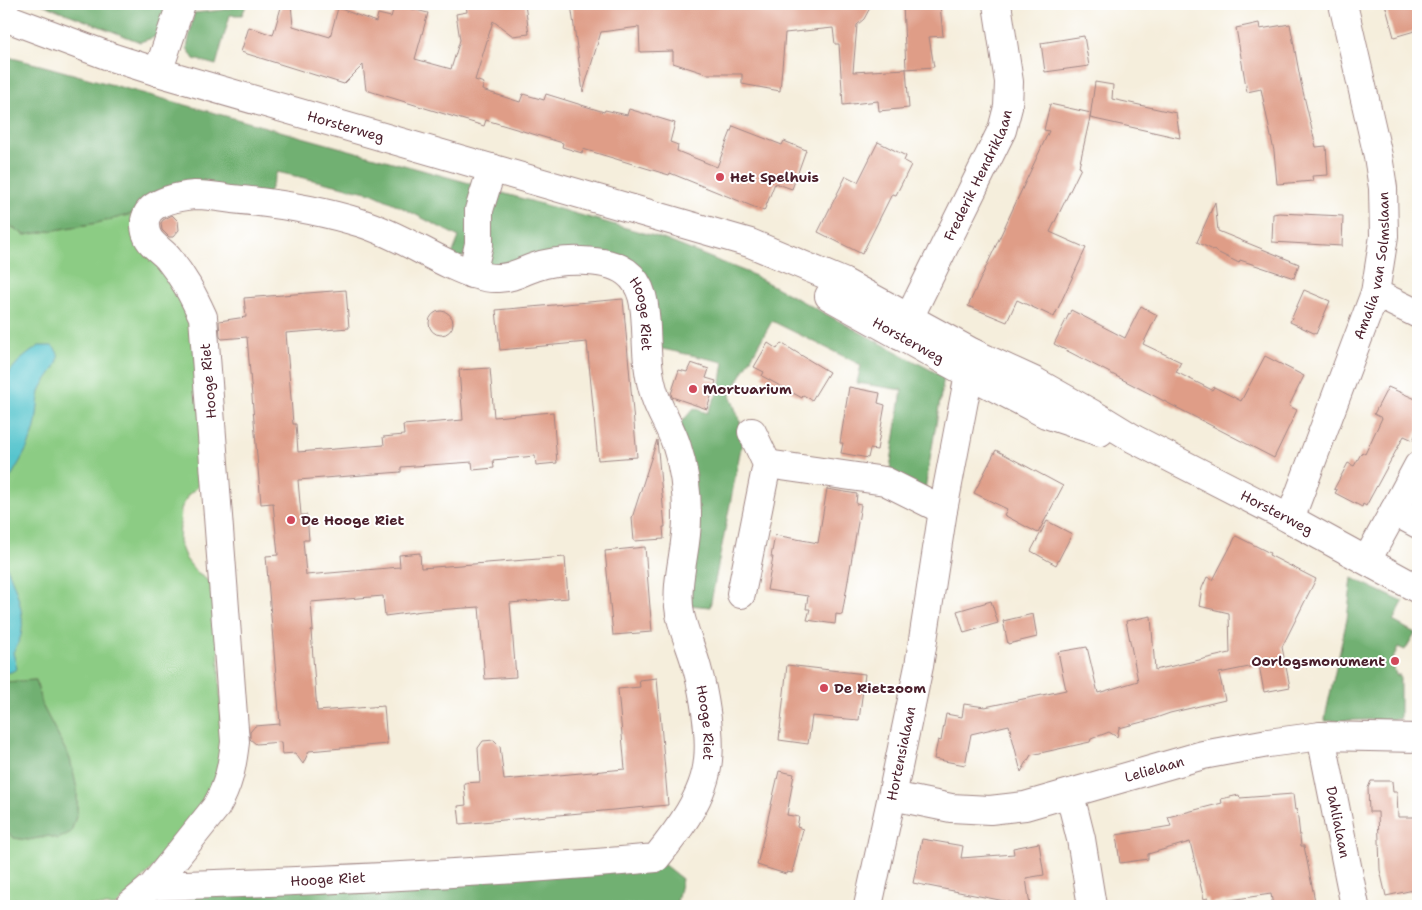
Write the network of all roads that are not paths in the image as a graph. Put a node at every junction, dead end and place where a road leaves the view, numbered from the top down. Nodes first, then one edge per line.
1 (181, 4) edge
2 (997, 4) edge
3 (1343, 4) edge
4 (4, 17) edge
5 (158, 72) junction
6 (492, 168) junction
7 (472, 274) junction
8 (1375, 293) junction
9 (1418, 314) edge
10 (905, 326) junction
11 (971, 363) junction
12 (752, 432) dead end
13 (768, 464) junction
14 (1418, 466) edge
15 (943, 510) junction
16 (1394, 511) junction
17 (1290, 519) junction
18 (1418, 524) edge
19 (1367, 560) junction
20 (1418, 589) edge
21 (741, 594) dead end
22 (1322, 736) junction
23 (1418, 738) edge
24 (1070, 795) junction
25 (892, 796) junction
26 (153, 886) junction
27 (129, 906) edge
28 (868, 906) edge
29 (1092, 906) edge
30 (1355, 906) edge

1 - 5 street
2 - 10 street, Frederik Hendriklaan
3 - 8 street, Amalia van Solmslaan
4 - 5 street, Horsterweg
5 - 6 street, Horsterweg
6 - 7 street
6 - 10 street, Horsterweg
7 - 26 street, Hooge Riet
7 - 26 street, Hooge Riet
8 - 9 street
8 - 17 street, Amalia van Solmslaan
10 - 11 street, Horsterweg
11 - 15 street, Hortensialaan
11 - 17 street, Horsterweg
12 - 13 street
13 - 15 street
13 - 21 street
14 - 16 street
15 - 25 street, Hortensialaan
16 - 18 street
16 - 19 street
17 - 19 street, Horsterweg
19 - 20 street, Horsterweg
22 - 23 street, Lelielaan
22 - 24 street, Lelielaan
22 - 30 street, Dahlialaan
24 - 25 street, Lelielaan
24 - 29 street
25 - 28 street, Hortensialaan
26 - 27 street, Hooge Riet

